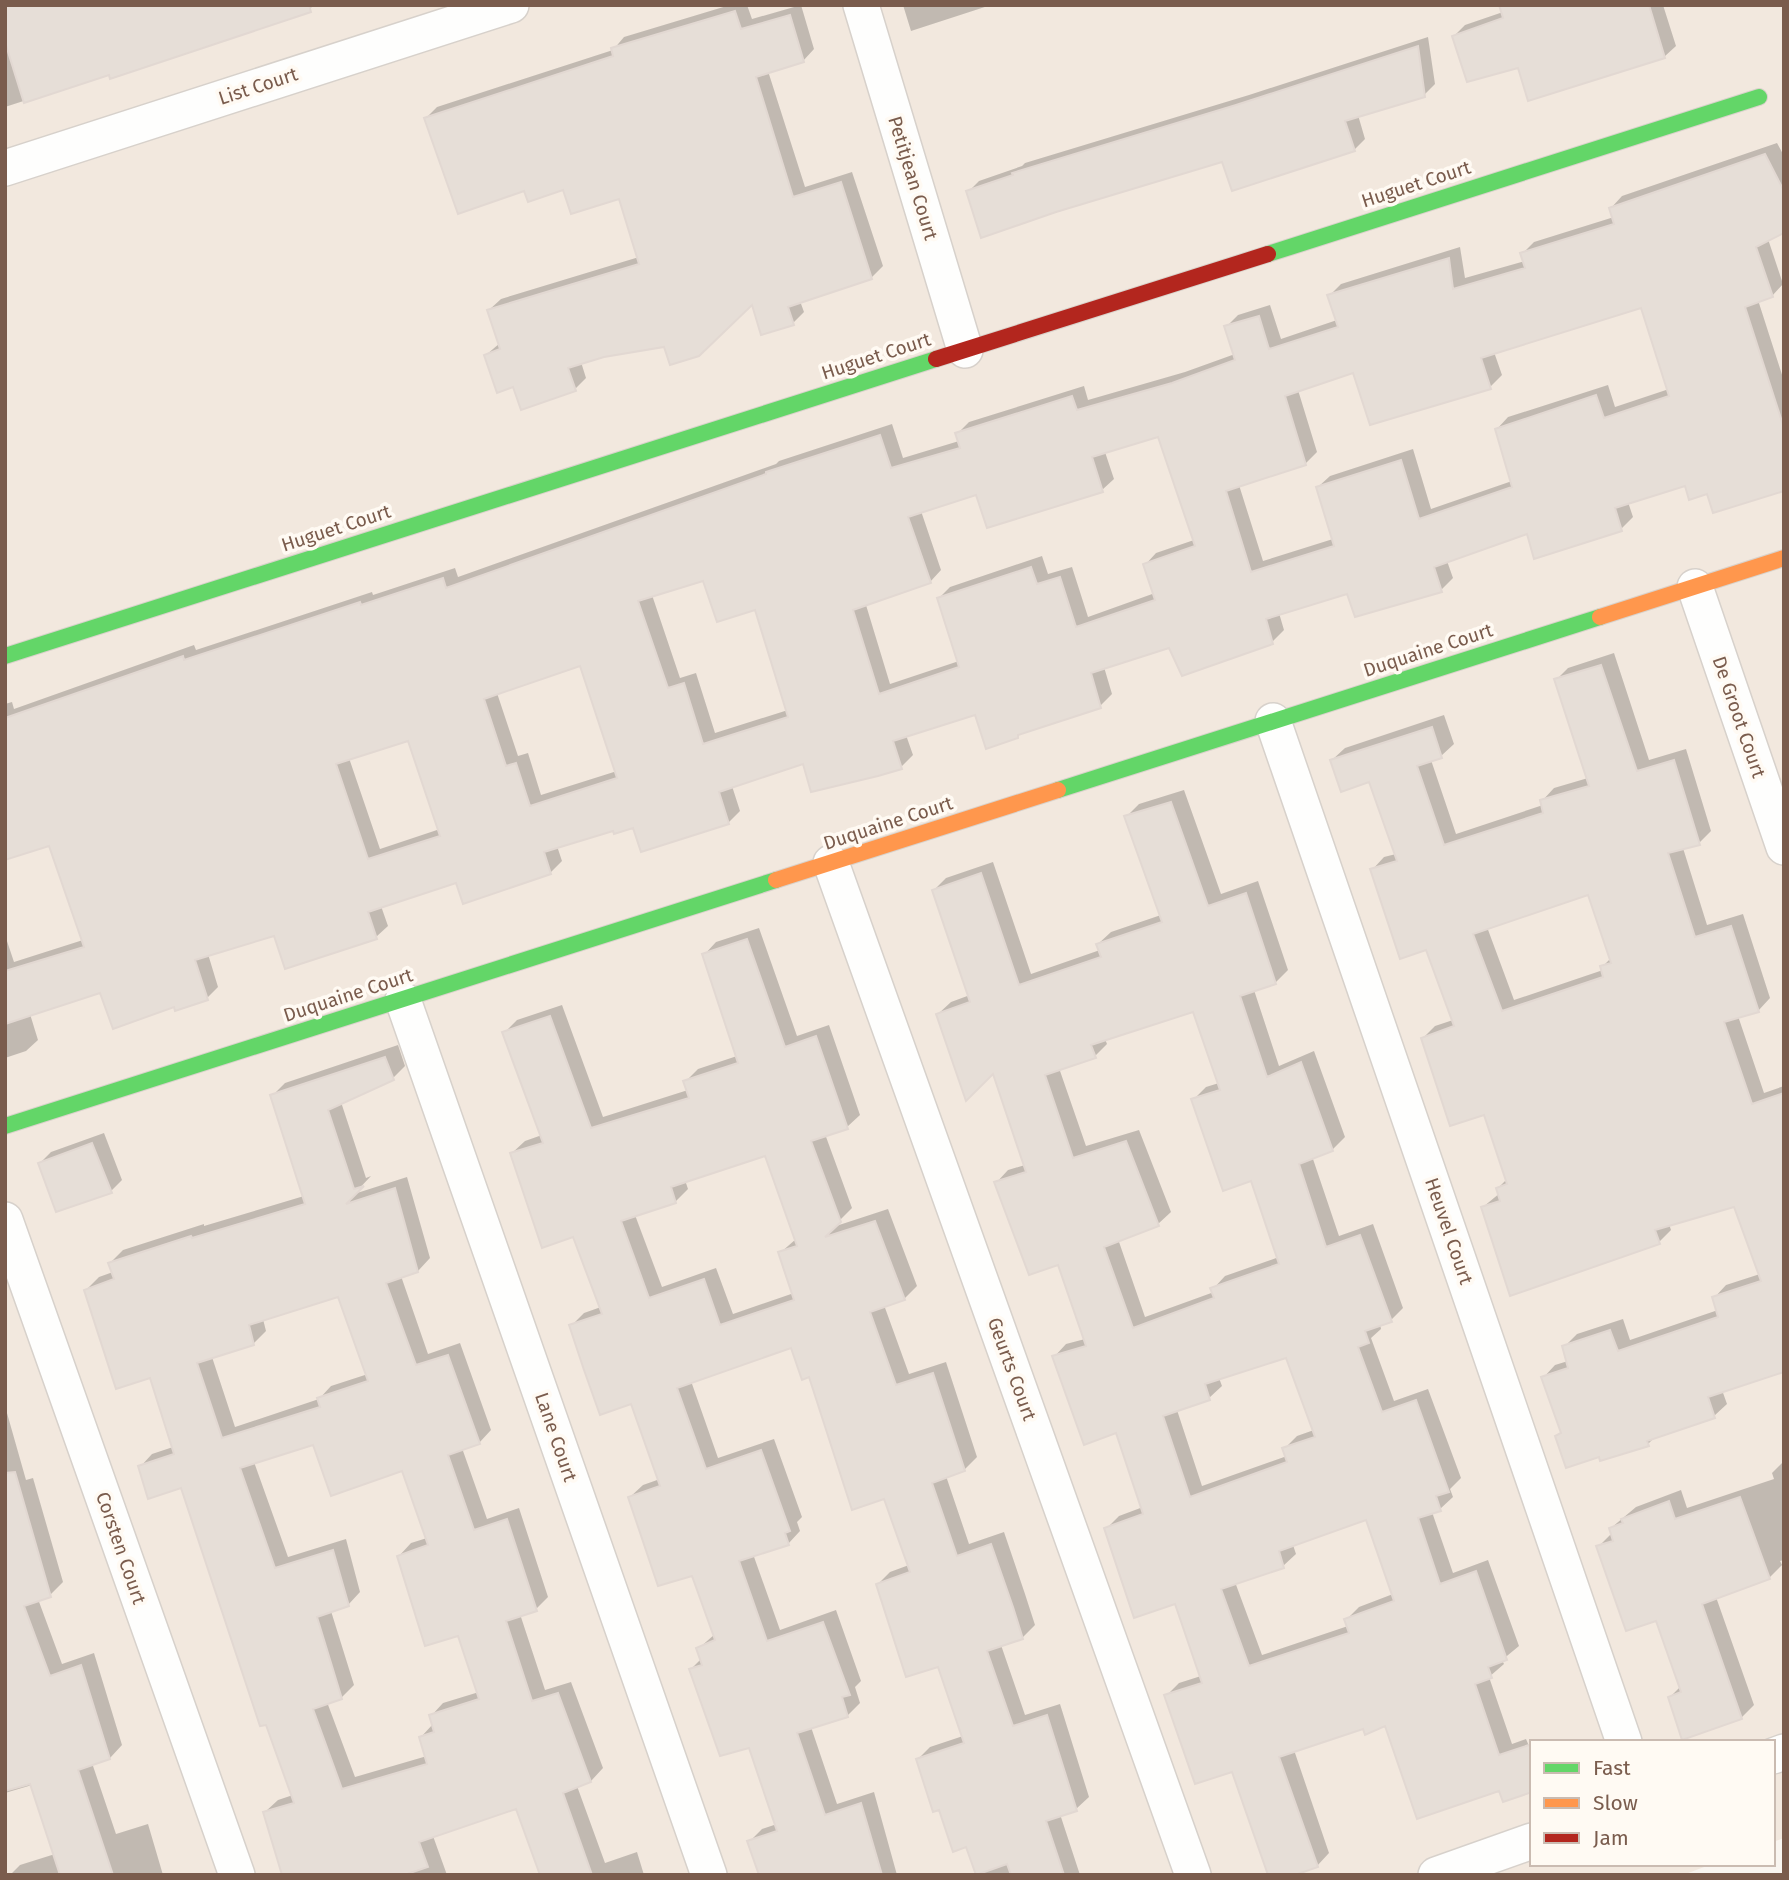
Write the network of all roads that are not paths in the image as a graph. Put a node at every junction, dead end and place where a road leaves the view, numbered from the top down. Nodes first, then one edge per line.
1 (511, 5) edge
2 (861, 5) edge
3 (1759, 97) dead end
4 (5, 168) edge
5 (965, 350) junction
6 (1784, 558) edge
7 (1695, 587) junction
8 (5, 656) edge
9 (1273, 721) junction
10 (1784, 847) edge
11 (831, 863) junction
12 (402, 1000) junction
13 (5, 1126) edge
14 (5, 1220) edge
15 (1623, 1740) edge
16 (1530, 1842) edge
17 (237, 1875) edge
18 (709, 1875) edge
19 (1193, 1875) edge
20 (1436, 1875) edge

1 - 4 street, List Court
2 - 5 street, Petitjean Court
3 - 5 street, Huguet Court
5 - 8 street, Huguet Court
6 - 7 street, Duquaine Court
7 - 9 street, Duquaine Court
7 - 10 street, De Groot Court
9 - 11 street, Duquaine Court
9 - 15 street, Heuvel Court
11 - 12 street, Duquaine Court
11 - 19 street, Geurts Court
12 - 13 street, Duquaine Court
12 - 18 street, Lane Court
14 - 17 street, Corsten Court
16 - 20 street

